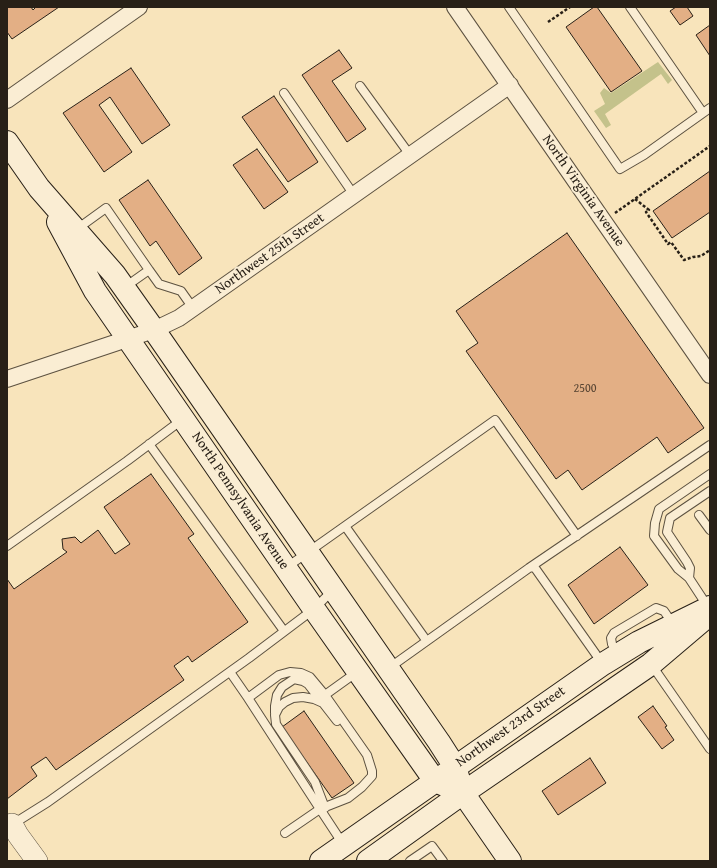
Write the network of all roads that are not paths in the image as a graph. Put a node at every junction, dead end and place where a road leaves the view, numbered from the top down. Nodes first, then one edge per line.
1 (455, 7) edge
2 (509, 7) edge
3 (630, 7) edge
4 (133, 9) edge
5 (510, 85) junction
6 (360, 86) dead end
7 (284, 93) dead end
8 (7, 100) edge
9 (710, 108) edge
10 (703, 114) junction
11 (7, 142) edge
12 (410, 155) junction
13 (39, 188) junction
14 (354, 195) junction
15 (76, 230) junction
16 (149, 270) junction
17 (124, 287) junction
18 (193, 308) junction
19 (154, 330) junction
20 (128, 338) junction
21 (710, 375) edge
22 (7, 379) edge
23 (183, 418) junction
24 (217, 423) junction
25 (197, 438) junction
26 (149, 444) junction
27 (710, 445) edge
28 (710, 474) edge
29 (710, 491) edge
30 (267, 494) junction
31 (246, 509) junction
32 (699, 515) dead end
33 (345, 526) junction
34 (710, 530) edge
35 (577, 536) junction
36 (7, 546) edge
37 (308, 552) junction
38 (286, 568) junction
39 (528, 568) junction
40 (689, 578) junction
41 (333, 590) junction
42 (314, 609) junction
43 (709, 610) edge
44 (284, 631) junction
45 (426, 640) junction
46 (610, 659) junction
47 (651, 664) junction
48 (388, 668) junction
49 (358, 671) junction
50 (230, 672) junction
51 (619, 686) junction
52 (248, 698) junction
53 (324, 699) junction
54 (275, 715) junction
55 (710, 749) edge
56 (456, 767) junction
57 (435, 780) junction
58 (463, 793) junction
59 (322, 809) junction
60 (10, 826) edge
61 (285, 832) dead end
62 (344, 845) junction
63 (369, 860) edge
64 (37, 861) edge
65 (321, 861) edge
66 (410, 861) edge
67 (442, 861) edge
68 (510, 861) edge

1 - 5 street, North Virginia Avenue
2 - 10 lane
3 - 10 lane
4 - 8 street
5 - 12 street, Northwest 25th Street
5 - 21 street, North Virginia Avenue
6 - 12 lane
7 - 14 lane
9 - 10 lane
11 - 13 main road, North Pennsylvania Avenue
12 - 14 street, Northwest 25th Street
13 - 15 main road, North Pennsylvania Avenue
13 - 20 main road, North Pennsylvania Avenue
14 - 18 street, Northwest 25th Street
15 - 16 lane
15 - 17 main road, North Pennsylvania Avenue
16 - 17 lane
16 - 18 lane
17 - 19 main road, North Pennsylvania Avenue
18 - 19 street, Northwest 25th Street
19 - 20 street, Northwest 25th Street
19 - 24 main road, North Pennsylvania Avenue
20 - 22 street, Northwest 25th Street
20 - 23 main road, North Pennsylvania Avenue
23 - 25 main road, North Pennsylvania Avenue
23 - 26 lane
24 - 25 main road
24 - 30 main road, North Pennsylvania Avenue
25 - 31 main road, North Pennsylvania Avenue
26 - 36 lane
26 - 44 lane
27 - 35 lane
28 - 40 lane
29 - 40 lane
30 - 31 main road
30 - 37 main road, North Pennsylvania Avenue
31 - 38 main road, North Pennsylvania Avenue
32 - 34 lane
33 - 35 lane
33 - 37 lane
33 - 45 lane
35 - 39 lane
37 - 38 lane
37 - 41 main road, North Pennsylvania Avenue
38 - 42 main road, North Pennsylvania Avenue
39 - 45 lane
39 - 46 lane
40 - 43 lane
41 - 42 lane
41 - 48 main road, North Pennsylvania Avenue
42 - 44 lane
42 - 49 main road, North Pennsylvania Avenue
43 - 46 main road, Northwest 23rd Street
43 - 47 main road, Northwest 23rd Street
44 - 50 lane
45 - 48 lane
46 - 51 main road
46 - 56 main road, Northwest 23rd Street
47 - 51 main road, Northwest 23rd Street
47 - 55 lane
48 - 56 main road, North Pennsylvania Avenue
49 - 53 lane
49 - 57 main road, North Pennsylvania Avenue
50 - 52 lane
50 - 60 lane
51 - 58 main road, Northwest 23rd Street
52 - 53 lane
52 - 59 lane
53 - 54 lane
53 - 54 lane
53 - 59 lane
54 - 59 lane
56 - 57 main road, Northwest 23rd Street
56 - 58 main road, North Pennsylvania Avenue
57 - 58 main road, North Pennsylvania Avenue
57 - 62 main road, Northwest 23rd Street
58 - 63 main road, Northwest 23rd Street
58 - 68 main road, North Pennsylvania Avenue
59 - 61 lane
59 - 62 lane
60 - 64 street
62 - 65 main road, Northwest 23rd Street
66 - 67 lane

